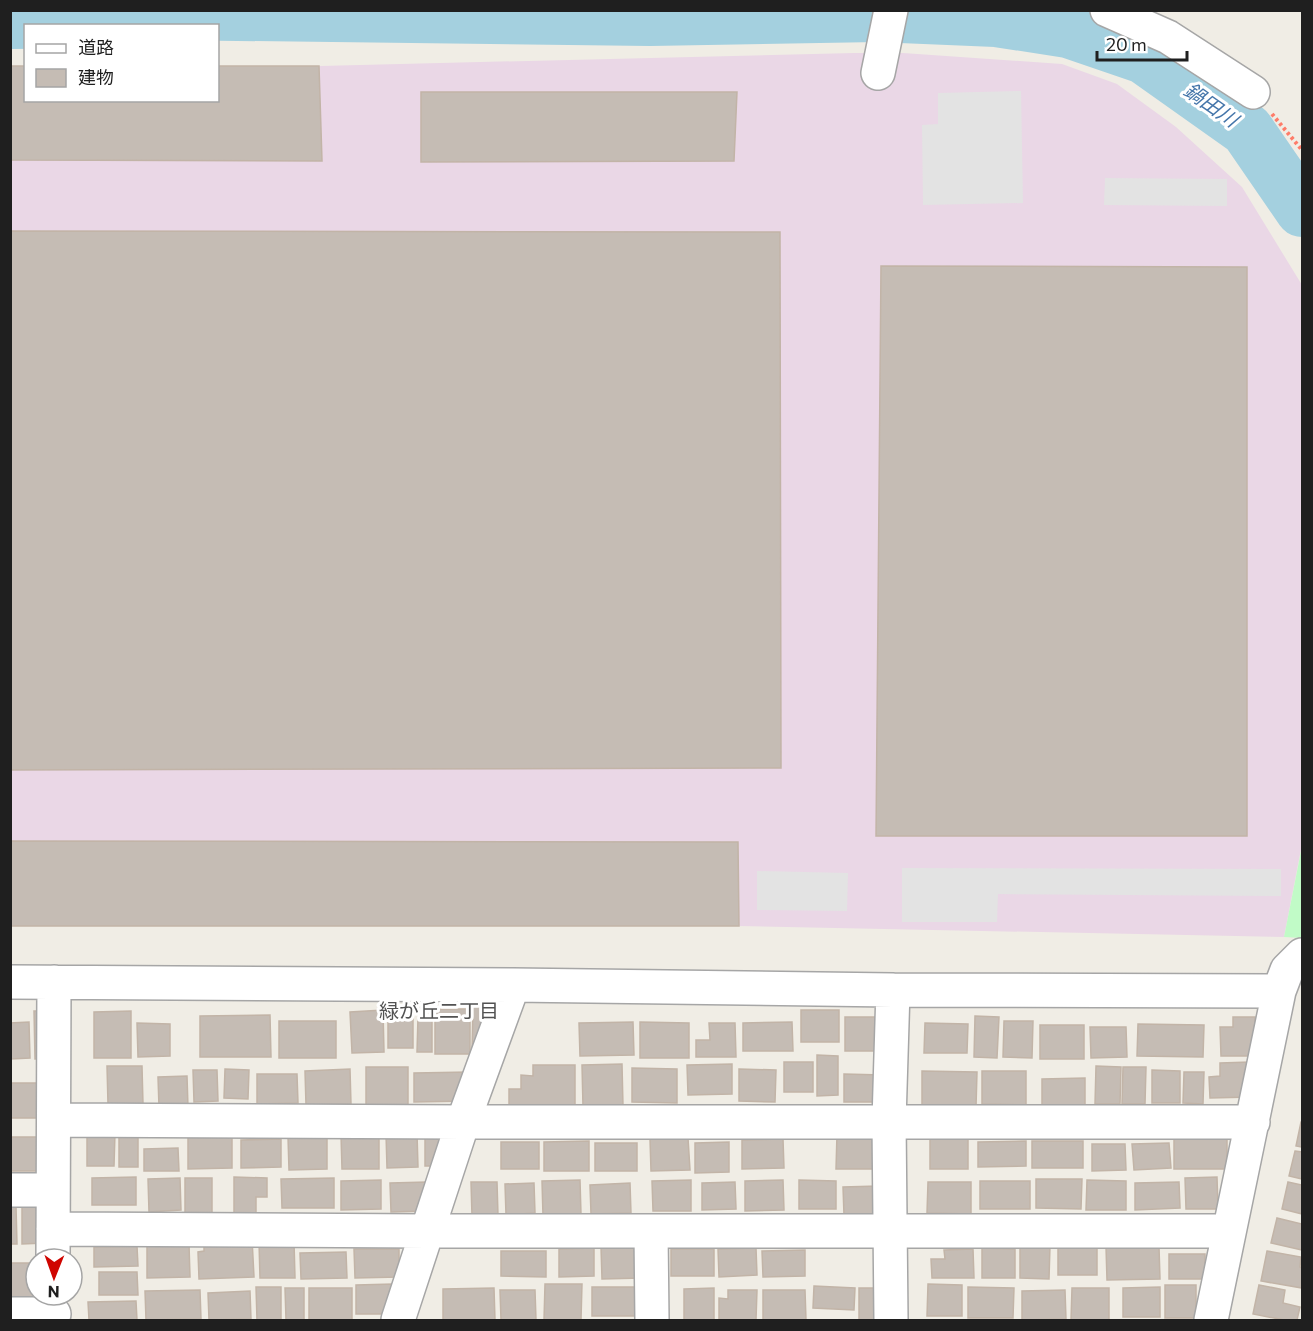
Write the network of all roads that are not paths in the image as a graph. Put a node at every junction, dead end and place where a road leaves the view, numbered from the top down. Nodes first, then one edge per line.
1 (891, 10) edge
2 (1107, 10) edge
3 (878, 74) dead end
4 (1253, 92) road end
5 (1302, 956) edge
6 (10, 982) edge
7 (54, 982) junction
8 (513, 985) junction
9 (892, 990) junction
10 (1279, 991) junction
11 (54, 1120) junction
12 (889, 1121) junction
13 (463, 1122) junction
14 (1253, 1122) junction
15 (10, 1190) edge
16 (52, 1190) junction
17 (890, 1230) junction
18 (427, 1231) junction
19 (1228, 1231) junction
20 (651, 1232) junction
21 (53, 1244) edge
22 (54, 1310) edge
23 (10, 1314) edge
24 (398, 1320) edge
25 (652, 1320) edge
26 (891, 1320) edge
27 (1211, 1320) edge

1 - 3 street
2 - 4 street
5 - 10 street
6 - 7 street
7 - 8 street
7 - 11 street
8 - 9 street
8 - 13 street
9 - 10 street
9 - 12 street
10 - 14 street
11 - 13 street
11 - 16 street
12 - 13 street
12 - 14 street
12 - 17 street
13 - 18 street
14 - 19 street
15 - 16 street
16 - 21 street
17 - 19 street
17 - 20 street
17 - 26 street
18 - 20 street
18 - 21 street
18 - 24 street
19 - 27 street
20 - 25 street
22 - 23 street

